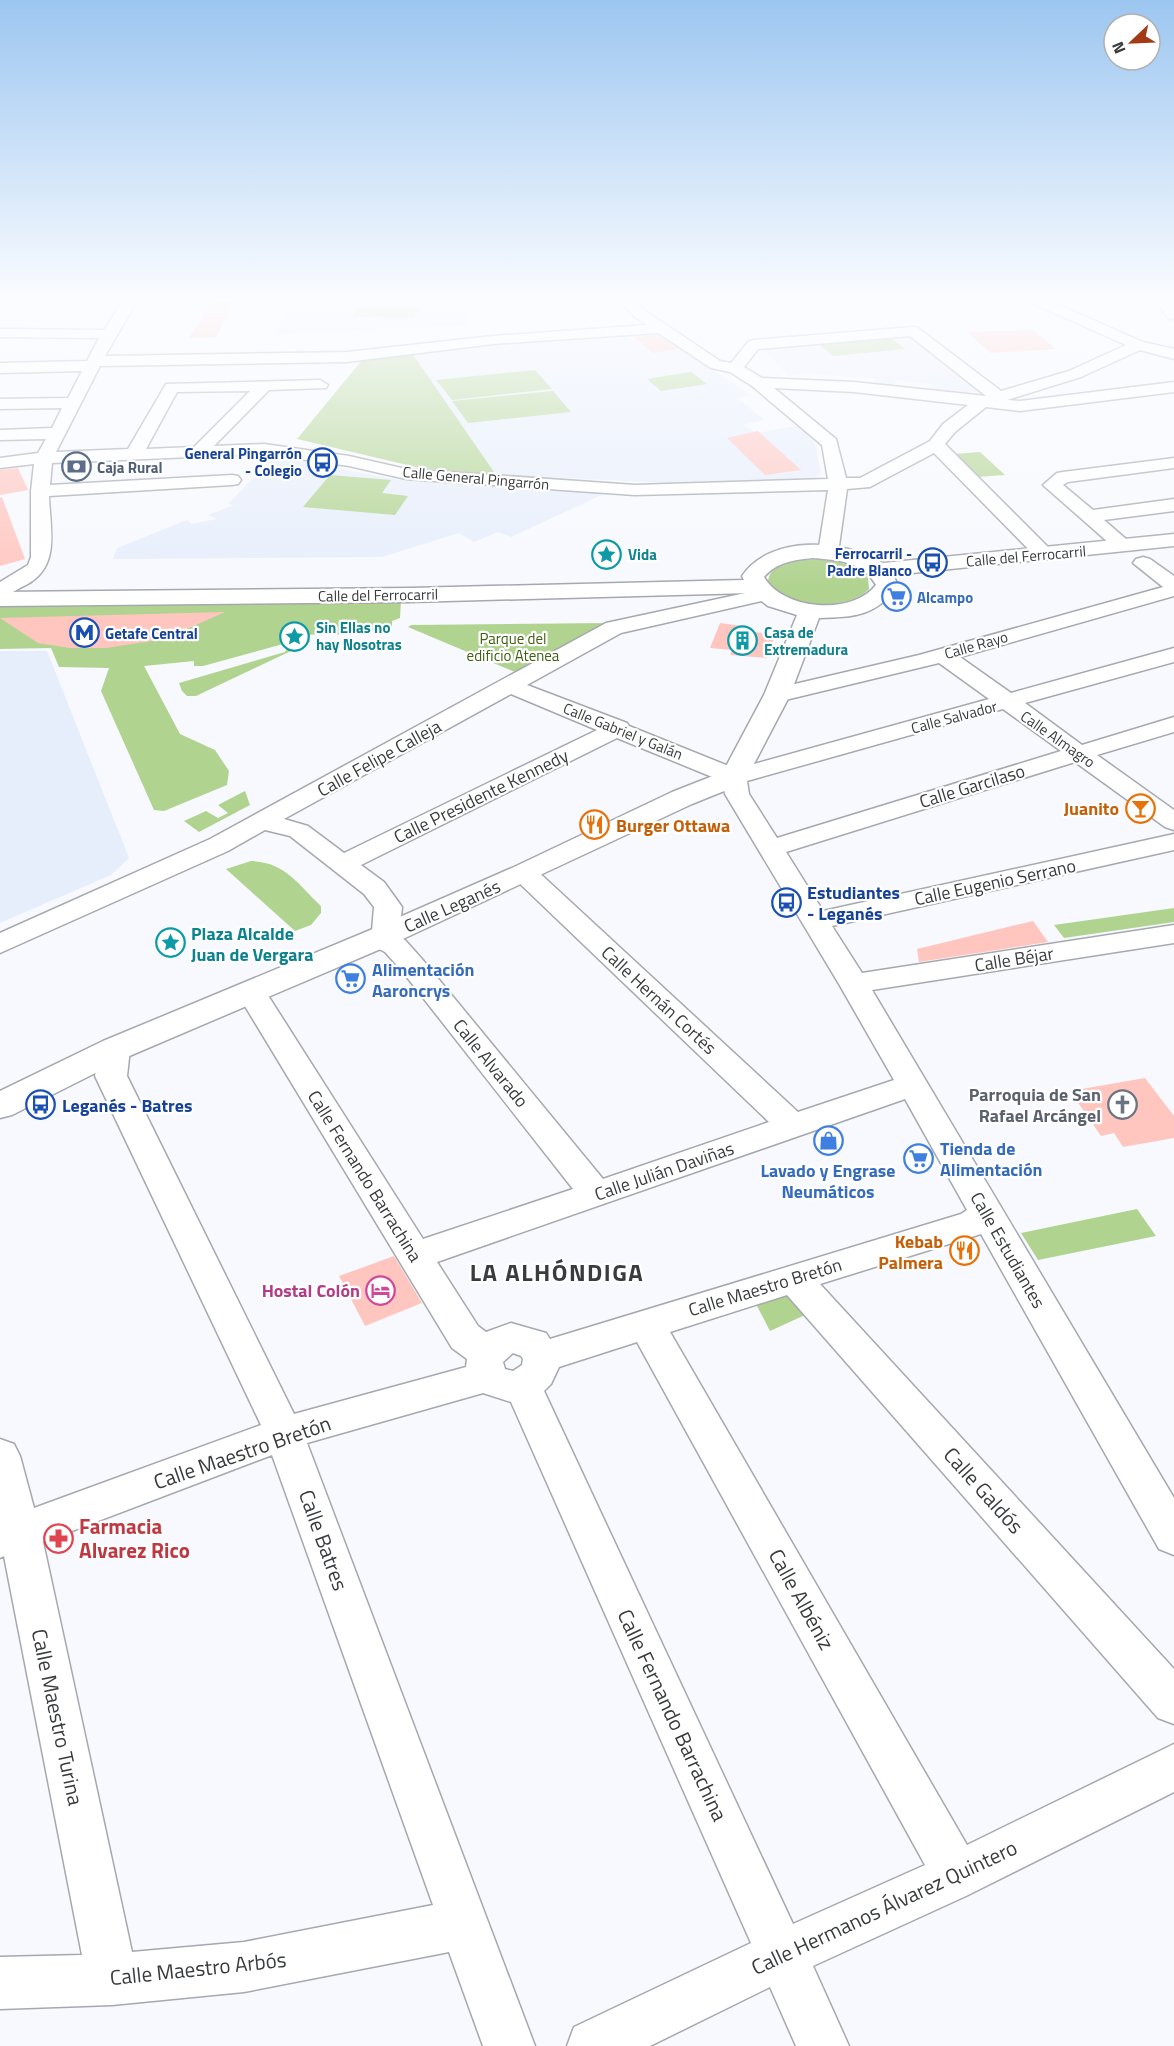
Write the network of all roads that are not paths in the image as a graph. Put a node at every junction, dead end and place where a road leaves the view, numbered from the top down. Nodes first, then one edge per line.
1 (78, 396) edge
2 (167, 396) edge
3 (254, 396) edge
4 (774, 396) edge
5 (953, 396) edge
6 (986, 396) edge
7 (1002, 396) edge
8 (1106, 396) edge
9 (990, 400) junction
10 (75, 403) junction
11 (0, 404) edge
12 (59, 433) junction
13 (0, 435) edge
14 (936, 445) junction
15 (199, 451) junction
16 (134, 454) junction
17 (44, 458) junction
18 (0, 463) edge
19 (1174, 463) edge
20 (232, 480) dead end
21 (838, 486) junction
22 (40, 490) junction
23 (1174, 505) edge
24 (1088, 516) junction
25 (1174, 540) edge
26 (1124, 546) junction
27 (828, 553) junction
28 (1044, 555) junction
29 (1174, 559) edge
30 (1143, 563) junction
31 (882, 577) junction
32 (758, 585) junction
33 (1174, 585) edge
34 (0, 587) edge
35 (1174, 590) edge
36 (811, 610) junction
37 (943, 655) junction
38 (1174, 655) edge
39 (511, 686) junction
40 (777, 695) junction
41 (1006, 702) junction
42 (1174, 724) edge
43 (619, 728) junction
44 (1079, 753) junction
45 (734, 777) junction
46 (264, 822) junction
47 (1174, 822) edge
48 (1174, 842) edge
49 (771, 848) junction
50 (342, 864) junction
51 (524, 873) junction
52 (816, 921) junction
53 (1174, 934) edge
54 (382, 937) junction
55 (0, 944) edge
56 (854, 984) junction
57 (252, 993) junction
58 (115, 1049) junction
59 (913, 1085) junction
60 (0, 1106) edge
61 (794, 1127) junction
62 (596, 1194) junction
63 (986, 1214) junction
64 (414, 1256) junction
65 (794, 1278) junction
66 (646, 1324) junction
67 (510, 1368) junction
68 (284, 1433) junction
69 (0, 1456) edge
70 (10, 1535) edge
71 (1174, 1536) edge
72 (1174, 1702) edge
73 (1174, 1767) edge
74 (957, 1875) junction
75 (466, 1924) junction
76 (783, 1954) junction
77 (112, 1979) junction
78 (0, 1983) edge
79 (509, 2046) edge
80 (593, 2046) edge
81 (823, 2046) edge

1 - 10 street
2 - 16 street
3 - 15 street
4 - 21 street
5 - 9 street
6 - 9 street
7 - 9 street
8 - 9 street
9 - 14 street
10 - 11 street
10 - 12 street
12 - 13 street
12 - 17 street
14 - 21 street, Calle General Pingarrón
14 - 28 street
15 - 16 street, Calle General Pingarrón
15 - 21 street, Calle General Pingarrón
16 - 17 street, Calle General Pingarrón
17 - 18 street, Calle General Pingarrón
17 - 22 street
19 - 24 street
20 - 22 street
21 - 27 street
22 - 34 street
23 - 24 street
24 - 26 street
25 - 26 street, Calle del Ferrocarril
26 - 28 street, Calle del Ferrocarril
27 - 31 street
27 - 32 street
28 - 31 street, Calle del Ferrocarril
29 - 30 street, Calle del Ferrocarril
30 - 31 street, Calle del Ferrocarril
30 - 33 street
31 - 36 street
32 - 34 street, Calle del Ferrocarril
32 - 36 street
32 - 39 street, Calle Felipe Calleja
35 - 37 street, Calle Rayo
36 - 40 street
37 - 40 street, Calle Rayo
37 - 41 street, Calle Almagro
38 - 41 street, Calle Salvador
39 - 43 street, Calle Gabriel y Galán
39 - 46 street, Calle Felipe Calleja
40 - 45 street
41 - 44 street, Calle Almagro
41 - 45 street, Calle Salvador
42 - 44 street, Calle Garcilaso
43 - 45 street, Calle Gabriel y Galán
43 - 50 street, Calle Presidente Kennedy
44 - 47 street, Calle Almagro
44 - 49 street, Calle Garcilaso
45 - 49 street, Calle Estudiantes
45 - 51 street, Calle Leganés
46 - 50 street
46 - 55 street, Calle Felipe Calleja
48 - 52 street, Calle Eugenio Serrano
49 - 52 street, Calle Estudiantes
50 - 54 street
51 - 54 street, Calle Leganés
51 - 61 street, Calle Hernán Cortés
52 - 56 street, Calle Estudiantes
53 - 56 street, Calle Béjar
54 - 57 street, Calle Leganés
54 - 62 street, Calle Alvarado
56 - 59 street, Calle Estudiantes
57 - 58 street, Calle Leganés
57 - 64 street, Calle Fernando Barrachina
58 - 60 street, Calle Leganés
58 - 68 street, Calle Batres
59 - 61 street, Calle Julián Daviñas
59 - 63 street, Calle Estudiantes
61 - 62 street, Calle Julián Daviñas
62 - 64 street, Calle Julián Daviñas
63 - 65 street, Calle Maestro Bretón
63 - 71 street, Calle Estudiantes
64 - 67 street, Calle Fernando Barrachina
65 - 66 street, Calle Maestro Bretón
65 - 72 street, Calle Galdós
66 - 67 street, Calle Maestro Bretón
66 - 74 street, Calle Albéniz
67 - 68 street, Calle Maestro Bretón
67 - 76 street, Calle Fernando Barrachina
68 - 70 street, Calle Maestro Bretón
68 - 75 street, Calle Batres
69 - 70 street, Calle Maestro Turina
70 - 77 street, Calle Maestro Turina
73 - 74 street, Calle Hermanos Álvarez Quintero
74 - 76 street, Calle Hermanos Álvarez Quintero
75 - 77 street, Calle Maestro Arbós
75 - 79 street, Calle Batres
76 - 80 street, Calle Hermanos Álvarez Quintero
76 - 81 street, Calle Fernando Barrachina
77 - 78 street, Calle Maestro Arbós

